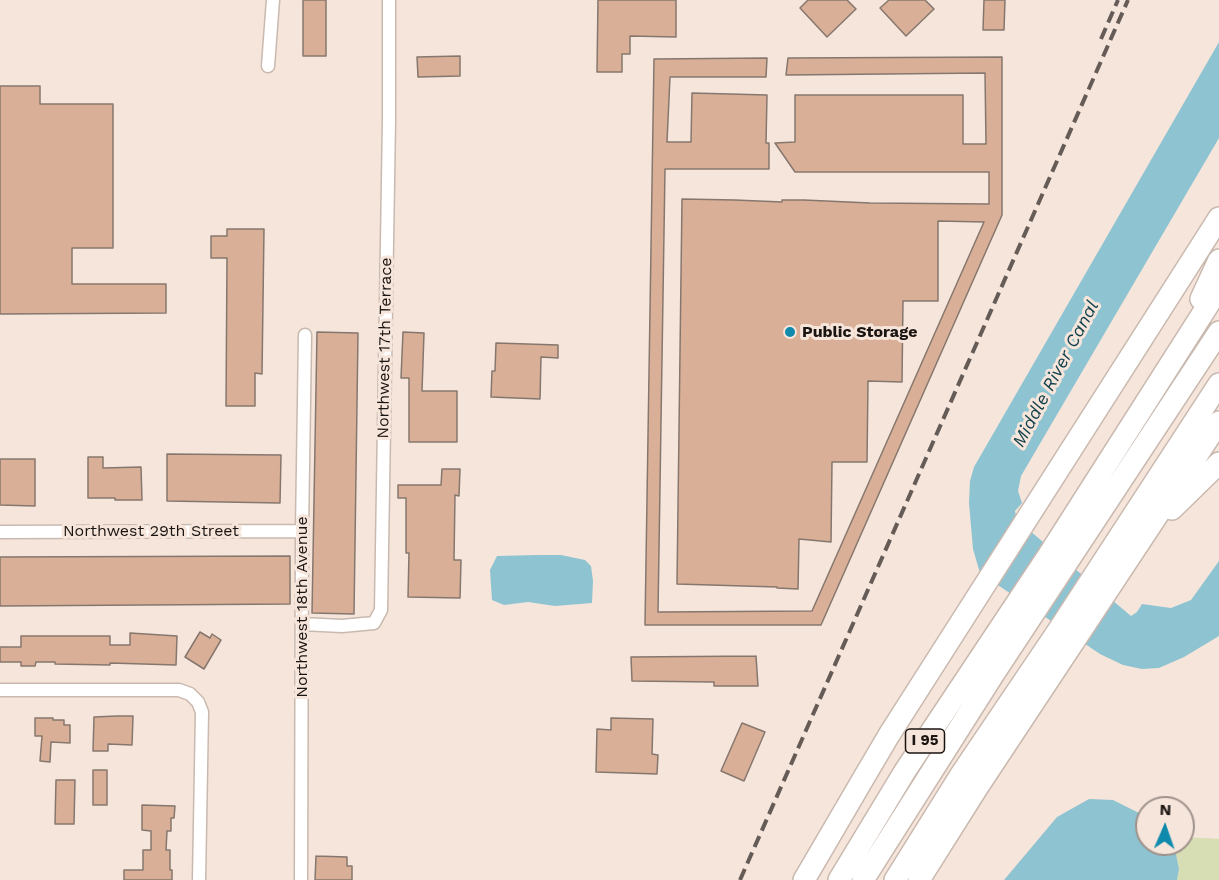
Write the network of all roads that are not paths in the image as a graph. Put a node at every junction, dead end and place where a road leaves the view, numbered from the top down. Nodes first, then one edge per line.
1 (273, 0) edge
2 (389, 0) edge
3 (268, 66) dead end
4 (1219, 219) edge
5 (1219, 260) edge
6 (1219, 288) edge
7 (1219, 332) edge
8 (305, 335) dead end
9 (1174, 357) junction
10 (1219, 384) edge
11 (1219, 422) edge
12 (1219, 463) edge
13 (302, 531) junction
14 (0, 532) edge
15 (1144, 536) junction
16 (1056, 561) junction
17 (1098, 588) junction
18 (1024, 610) junction
19 (302, 624) junction
20 (1066, 636) junction
21 (0, 690) edge
22 (199, 880) edge
23 (301, 880) edge
24 (804, 880) edge
25 (839, 880) edge
26 (863, 880) edge
27 (895, 880) edge
28 (919, 880) edge

1 - 3 street
2 - 19 street, Northwest 17th Terrace
4 - 24 highway
5 - 9 highway
6 - 9 highway, I 95
7 - 16 highway
8 - 13 street, Northwest 18th Avenue
9 - 16 highway, I 95
10 - 17 highway
11 - 15 highway
12 - 15 highway
13 - 14 street, Northwest 29th Street
13 - 19 street, Northwest 18th Avenue
15 - 17 highway
16 - 18 highway, I 95
17 - 20 highway
18 - 25 highway, I 95
18 - 26 highway
19 - 23 street, Northwest 18th Avenue
20 - 27 highway
20 - 28 highway
21 - 22 street

